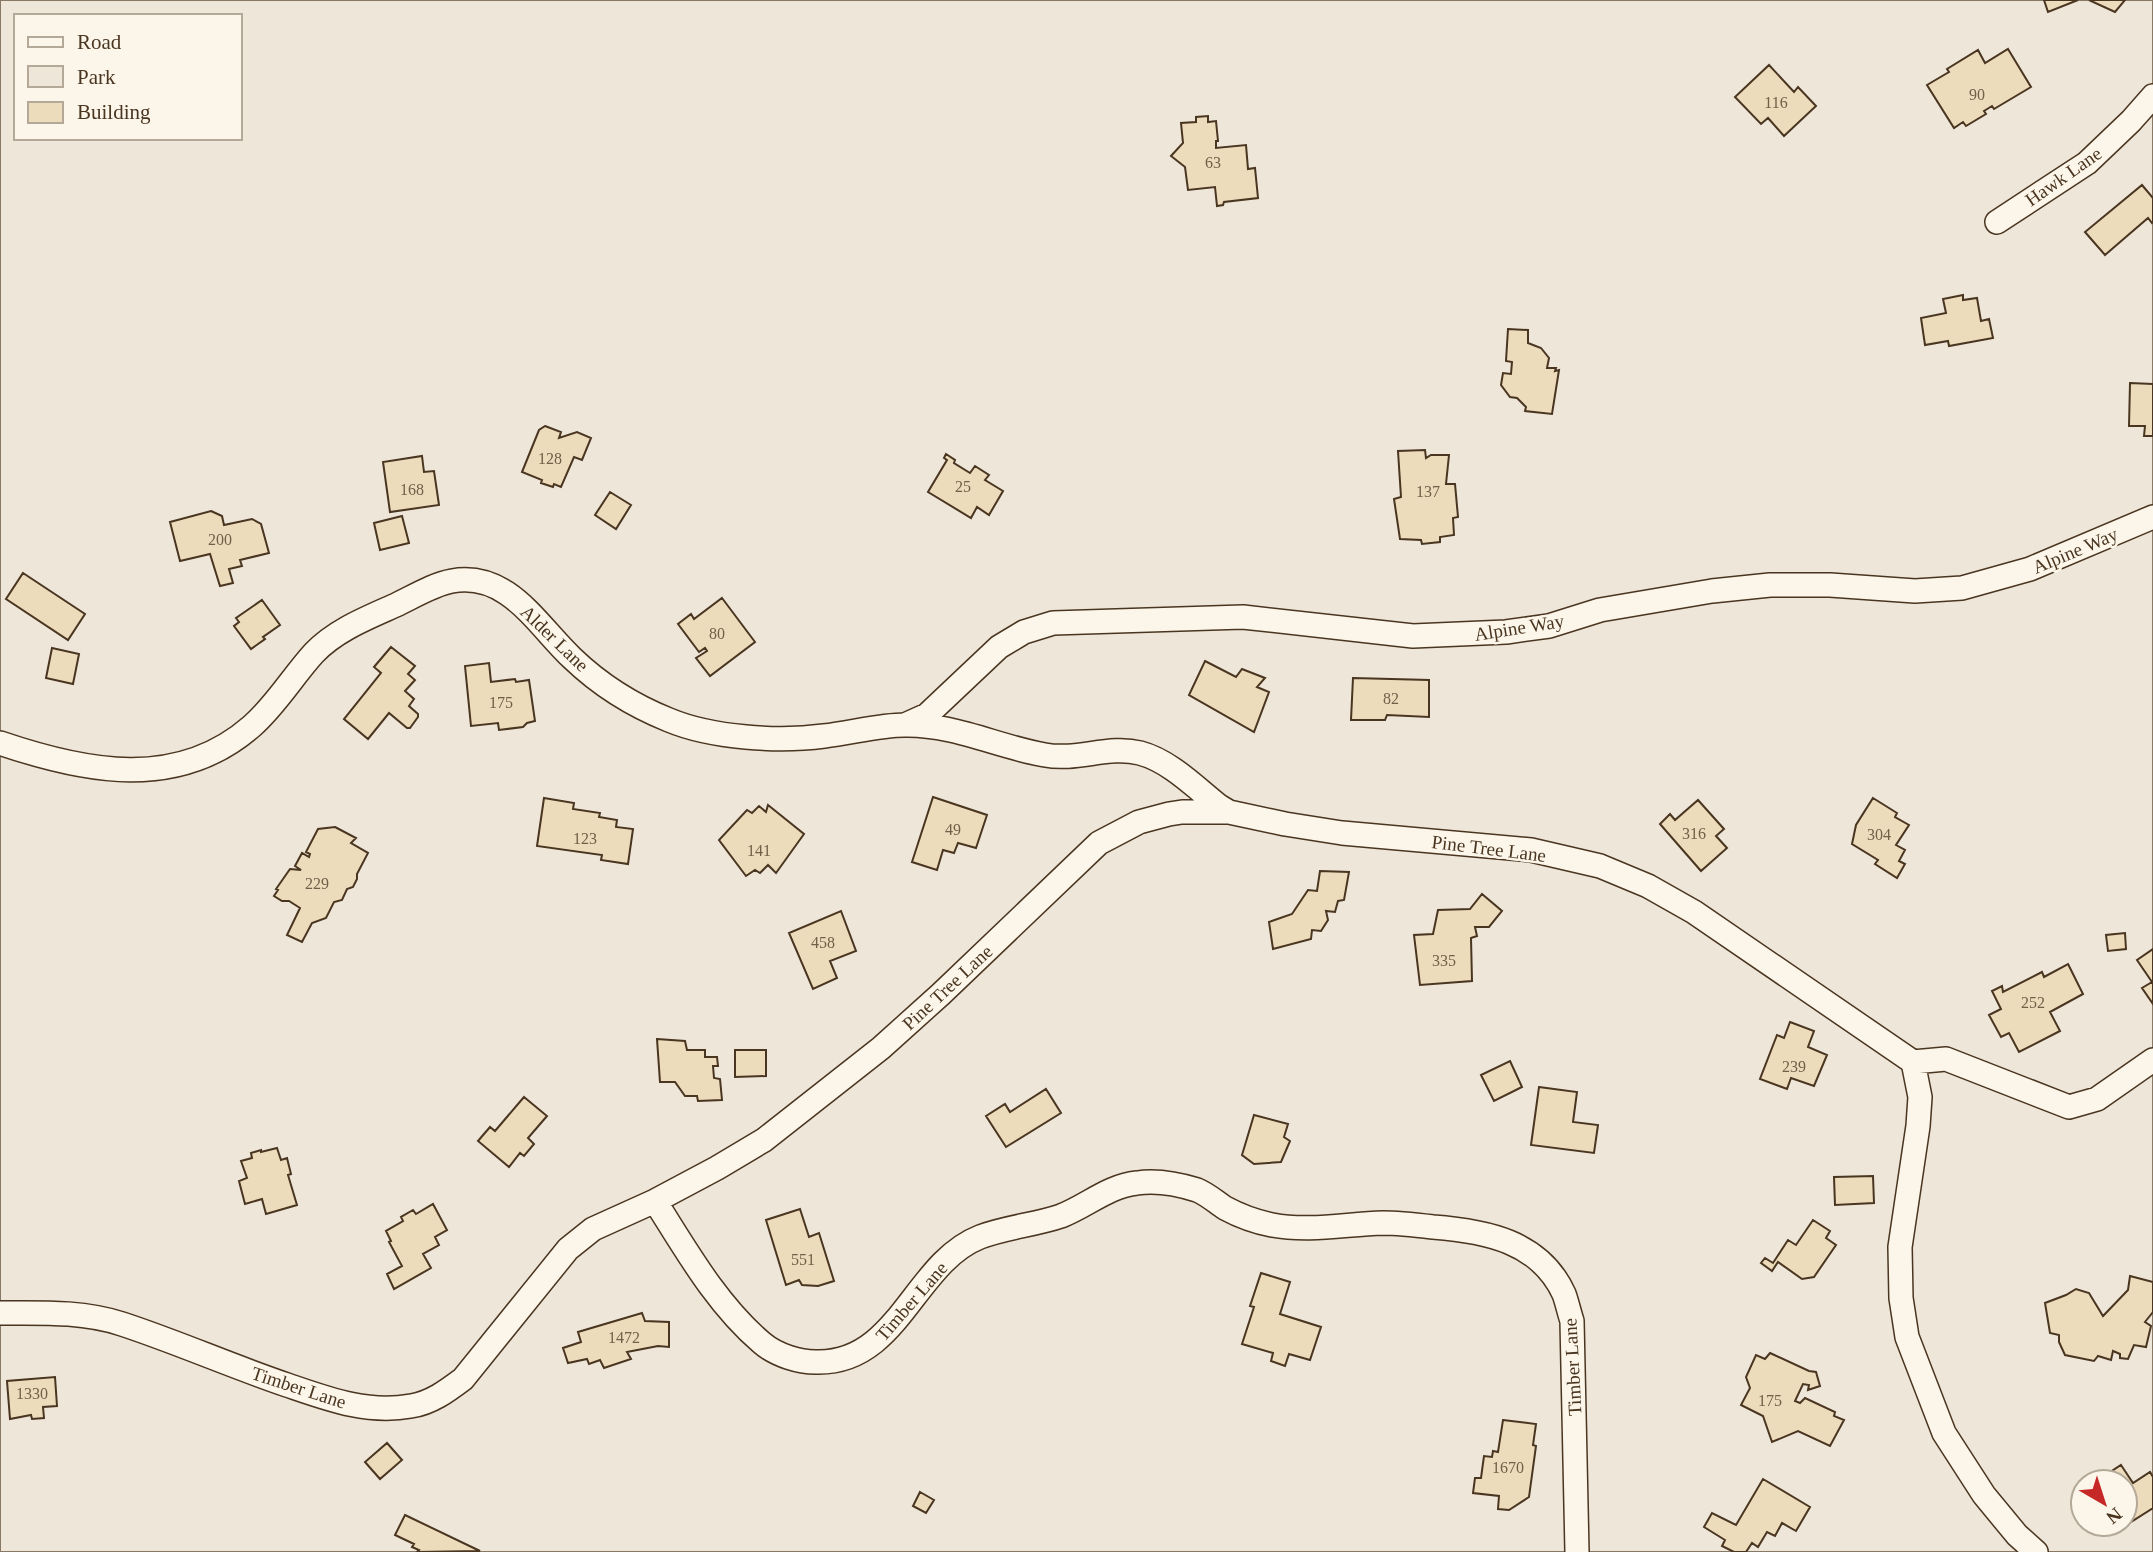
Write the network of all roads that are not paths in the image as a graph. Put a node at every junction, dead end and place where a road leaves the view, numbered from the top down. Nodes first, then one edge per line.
1 (2153, 96) edge
2 (1997, 222) dead end
3 (2153, 517) edge
4 (904, 725) junction
5 (0, 743) edge
6 (1229, 812) junction
7 (2153, 1060) edge
8 (1913, 1062) junction
9 (655, 1201) junction
10 (0, 1313) edge
11 (1577, 1552) edge
12 (2036, 1552) edge

1 - 2 street, Hawk Lane
3 - 4 street, Alpine Way
4 - 5 street, Alder Lane
4 - 6 street, Alder Lane
6 - 8 street, Pine Tree Lane
6 - 9 street, Pine Tree Lane
7 - 8 street
8 - 12 street
9 - 10 street, Timber Lane
9 - 11 street, Timber Lane

